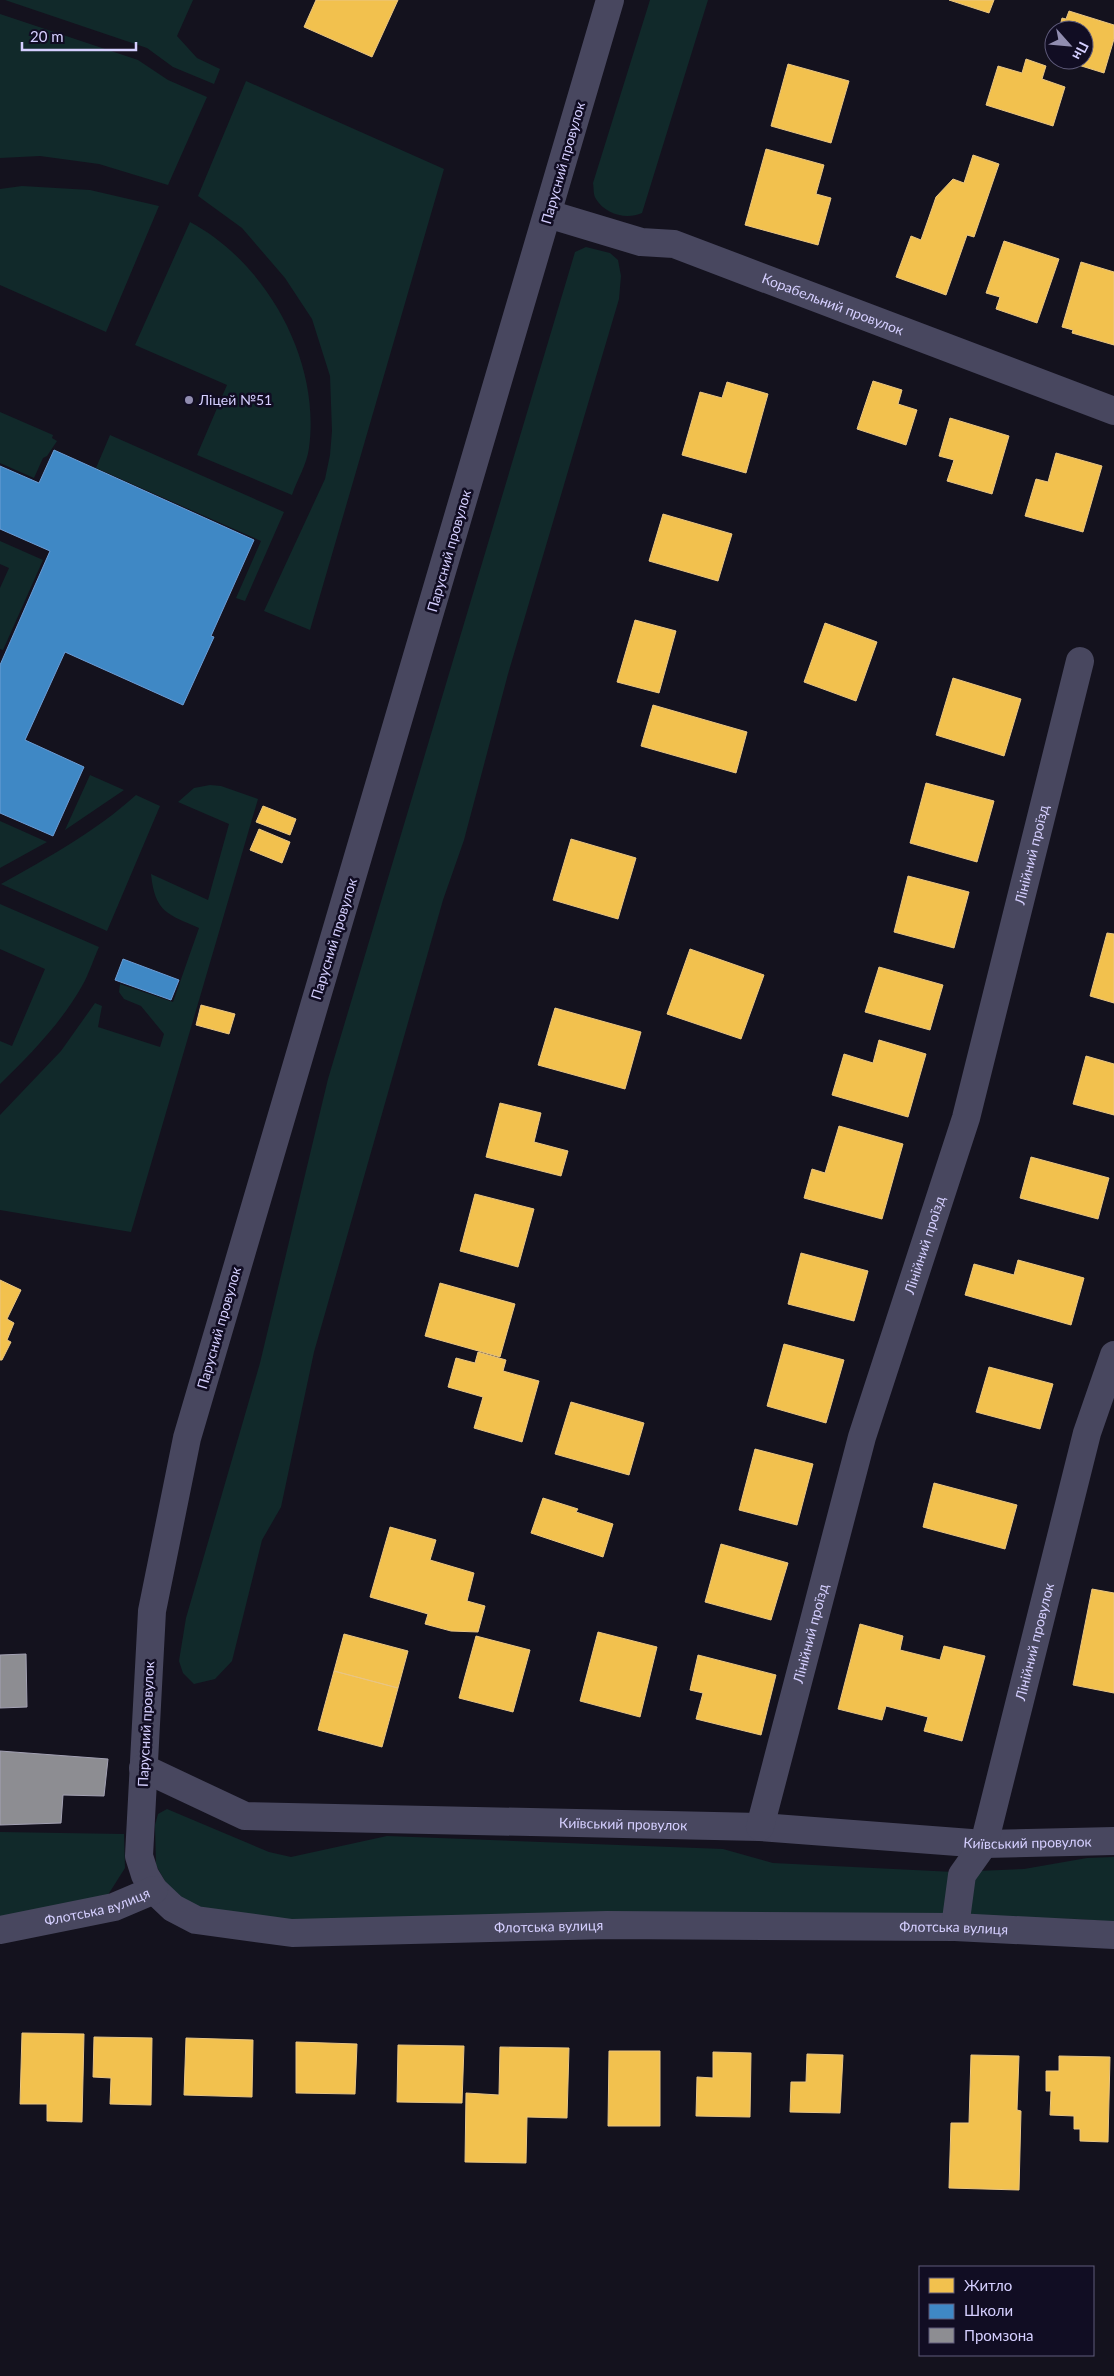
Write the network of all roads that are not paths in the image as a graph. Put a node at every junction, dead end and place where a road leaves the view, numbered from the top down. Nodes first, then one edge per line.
1 (610, 0) edge
2 (548, 214) junction
3 (1114, 410) edge
4 (1080, 661) dead end
5 (1114, 1355) edge
6 (143, 1768) junction
7 (760, 1827) junction
8 (1114, 1841) edge
9 (984, 1844) junction
10 (154, 1890) junction
11 (955, 1927) junction
12 (0, 1930) edge
13 (1114, 1935) edge

1 - 2 street, Парусний провулок
2 - 3 street, Корабельний провулок
2 - 6 street, Парусний провулок
4 - 7 street, Лінійний проїзд
5 - 9 street, Лінійний провулок
6 - 7 street, Київський провулок
6 - 10 street, Парусний провулок
7 - 9 street, Київський провулок
8 - 9 street, Київський провулок
9 - 11 street, Лінійний провулок
10 - 11 street, Флотська вулиця
10 - 12 street, Флотська вулиця
11 - 13 street, Флотська вулиця

